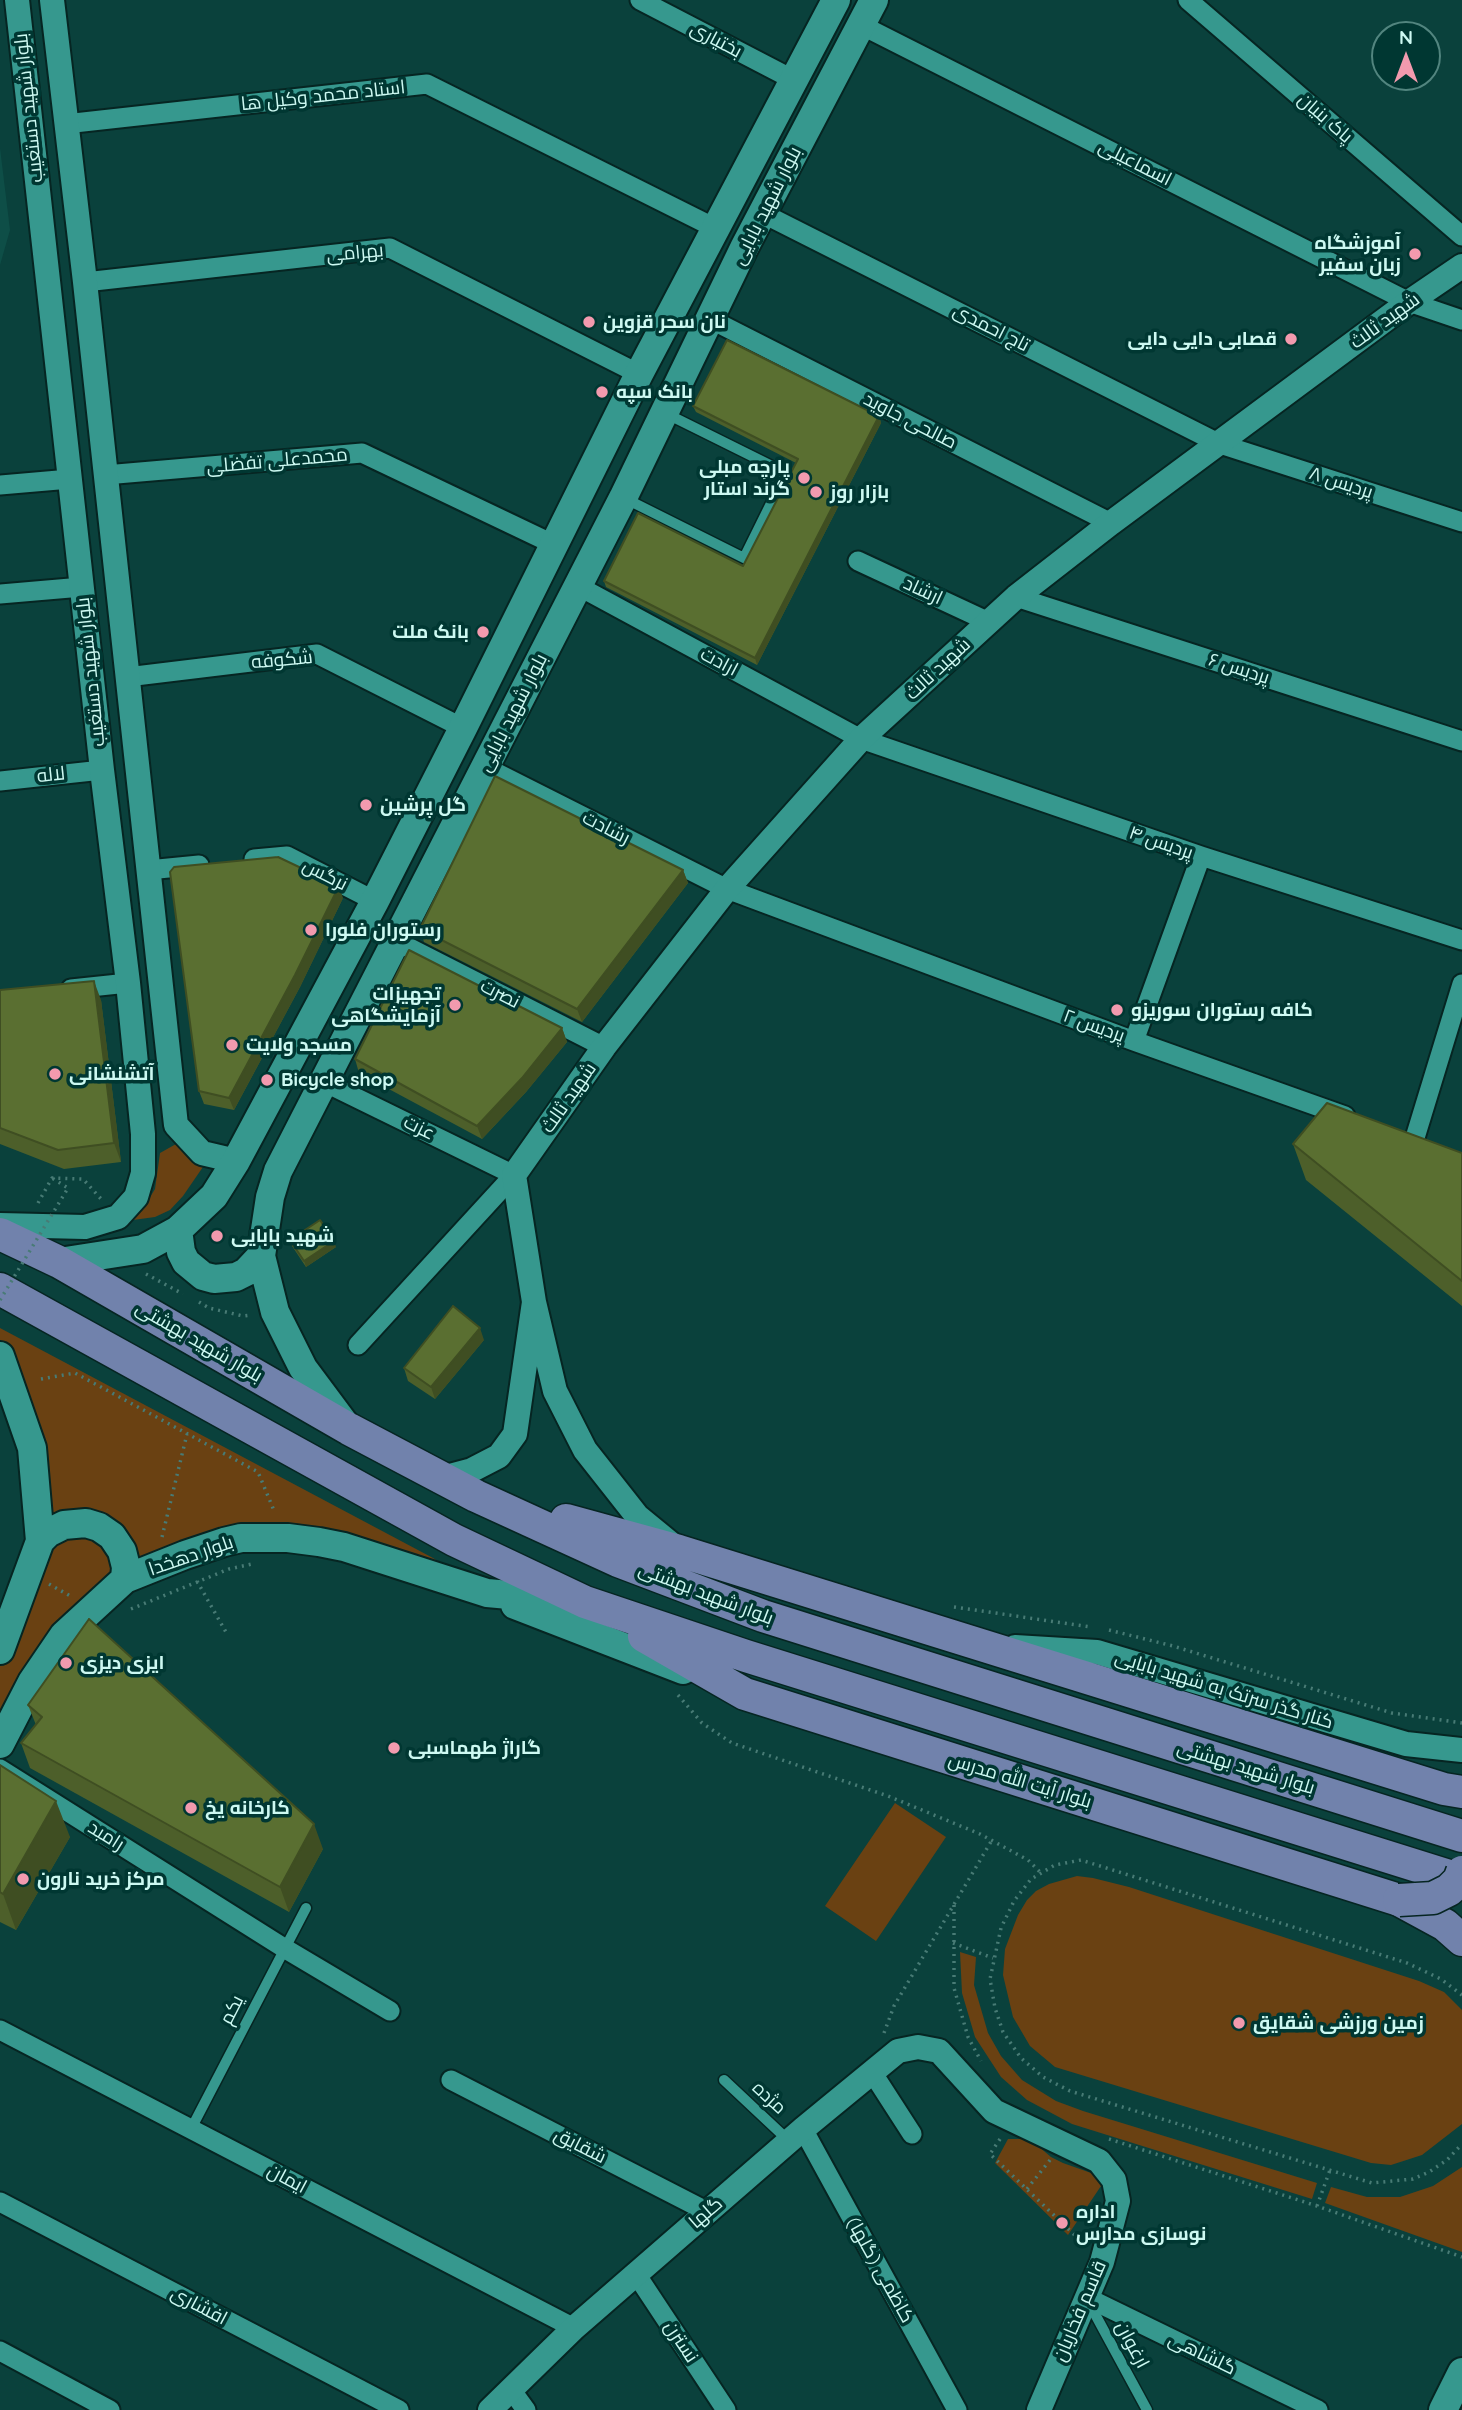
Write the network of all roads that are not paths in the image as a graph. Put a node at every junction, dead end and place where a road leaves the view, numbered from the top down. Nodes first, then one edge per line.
1 (17, 0) edge
2 (52, 0) edge
3 (640, 0) edge
4 (836, 0) edge
5 (1188, 0) edge
6 (867, 12) edge
7 (792, 79) junction
8 (65, 124) junction
9 (762, 213) junction
10 (717, 229) junction
11 (1462, 236) edge
12 (1462, 266) edge
13 (85, 282) junction
14 (1409, 302) junction
15 (710, 319) junction
16 (1462, 320) edge
17 (639, 374) junction
18 (665, 413) junction
19 (1220, 444) junction
20 (105, 475) junction
21 (70, 479) junction
22 (0, 485) edge
23 (623, 498) junction
24 (1462, 522) edge
25 (1111, 523) junction
26 (555, 545) junction
27 (858, 561) dead end
28 (578, 586) junction
29 (82, 587) junction
30 (0, 594) edge
31 (1016, 597) junction
32 (989, 622) junction
33 (127, 677) junction
34 (463, 728) junction
35 (861, 739) junction
36 (1462, 741) edge
37 (485, 767) junction
38 (102, 770) junction
39 (0, 781) edge
40 (1201, 856) junction
41 (148, 870) junction
42 (727, 889) junction
43 (375, 901) junction
44 (1462, 940) edge
45 (396, 941) junction
46 (128, 983) junction
47 (1462, 984) edge
48 (51, 991) edge
49 (1134, 1041) junction
50 (604, 1047) junction
51 (324, 1082) junction
52 (1363, 1123) edge
53 (176, 1125) junction
54 (143, 1134) junction
55 (1414, 1141) edge
56 (236, 1161) junction
57 (514, 1175) junction
58 (0, 1225) edge
59 (178, 1230) junction
60 (0, 1234) edge
61 (261, 1256) junction
62 (60, 1262) junction
63 (0, 1289) edge
64 (534, 1302) junction
65 (358, 1345) dead end
66 (0, 1356) edge
67 (349, 1429) junction
68 (442, 1478) junction
69 (476, 1496) junction
70 (40, 1541) junction
71 (679, 1550) junction
72 (125, 1579) junction
73 (487, 1593) junction
74 (585, 1601) junction
75 (983, 1645) junction
76 (0, 1650) edge
77 (745, 1695) junction
78 (0, 1744) edge
79 (1462, 1750) edge
80 (0, 1769) edge
81 (1456, 1795) edge
82 (1462, 1836) edge
83 (1462, 1872) edge
84 (1462, 1880) edge
85 (1399, 1900) junction
86 (306, 1909) dead end
87 (1462, 1940) edge
88 (284, 1948) junction
89 (390, 2011) dead end
90 (0, 2030) edge
91 (939, 2051) joint
92 (872, 2072) junction
93 (451, 2080) dead end
94 (724, 2080) dead end
95 (191, 2129) junction
96 (912, 2134) dead end
97 (796, 2135) junction
98 (0, 2202) edge
99 (708, 2212) junction
100 (636, 2274) junction
101 (1086, 2297) junction
102 (573, 2328) junction
103 (0, 2351) edge
104 (1462, 2372) edge
105 (510, 2388) junction
106 (110, 2410) edge
107 (398, 2410) edge
108 (490, 2410) edge
109 (526, 2410) edge
110 (726, 2410) edge
111 (957, 2410) edge
112 (1039, 2410) edge
113 (1147, 2410) edge
114 (1318, 2410) edge
115 (1443, 2410) edge

1 - 21 street, بلوار شهید دستغیب
2 - 8 street, بلوار شهید دستغیب
3 - 7 street, بختیاری
4 - 7 main road, بلوار شهید بابایی
5 - 11 street, پاک بنیان
6 - 9 main road, بلوار شهید بابایی
6 - 14 street, اسماعیلی
7 - 10 main road, بلوار شهید بابایی
8 - 10 street, استاد محمد وکیل ها
8 - 13 street, بلوار شهید دستغیب
9 - 15 main road, بلوار شهید بابایی
9 - 19 street, تاج احمدی
10 - 17 main road, بلوار شهید بابایی
12 - 14 street, شهید ثالث
13 - 17 street, بهرامی
13 - 20 street, بلوار شهید دستغیب
14 - 16 street, اسماعیلی
14 - 19 street, شهید ثالث
15 - 18 main road, بلوار شهید بابایی
15 - 25 street, صالحی جاوید
17 - 26 main road, بلوار شهید بابایی
18 - 23 main road, بلوار شهید بابایی
18 - 23 lane
19 - 24 street, پردیس ۸
19 - 25 street, شهید ثالث
20 - 21 street
20 - 26 street, محمدعلی تفضلی
20 - 33 street, بلوار شهید دستغیب
21 - 22 street
21 - 29 street, بلوار شهید دستغیب
23 - 28 main road, بلوار شهید بابایی
25 - 31 street, شهید ثالث
26 - 34 main road, بلوار شهید بابایی
27 - 32 street, ارشاد
28 - 35 street, ارادت
28 - 37 main road, بلوار شهید بابایی
29 - 30 street
29 - 38 street, بلوار شهید دستغیب
31 - 32 street, شهید ثالث
31 - 36 street, پردیس ۶
32 - 35 street, شهید ثالث
33 - 34 street, شکوفه
33 - 41 street, بلوار شهید دستغیب
34 - 43 main road, بلوار شهید بابایی
35 - 40 street, پردیس ۴
35 - 42 street, شهید ثالث
37 - 42 street, رشادت
37 - 45 main road, بلوار شهید بابایی
38 - 39 street, لاله
38 - 46 street, بلوار شهید دستغیب
40 - 44 street, پردیس ۴
40 - 49 street
41 - 43 street, نرگس
41 - 53 street, بلوار شهید دستغیب
42 - 49 street, پردیس ۲
42 - 50 street, شهید ثالث
43 - 56 main road, بلوار شهید بابایی
45 - 50 street, نصرت
45 - 51 main road, بلوار شهید بابایی
46 - 48 street
46 - 54 street, بلوار شهید دستغیب
47 - 55 street
49 - 52 street, پردیس ۲
50 - 57 street, شهید ثالث
51 - 57 street, عزت
51 - 61 main road, بلوار شهید بابایی
53 - 54 street
53 - 56 street
54 - 58 street, بلوار شهید دستغیب
56 - 59 main road, بلوار شهید بابایی
57 - 64 street
57 - 65 street, شهید ثالث
59 - 61 main road
59 - 62 main road, بلوار شهید بابایی
60 - 62 main road, بلوار شهید بهشتی
61 - 67 main road, بلوار شهید بابایی
62 - 67 main road, بلوار شهید بهشتی
63 - 74 main road
64 - 68 street
64 - 71 street
66 - 70 main road
67 - 68 main road, بلوار شهید بهشتی
68 - 69 main road, بلوار شهید بهشتی
69 - 71 main road
69 - 82 main road, بلوار شهید بهشتی
70 - 72 main road
70 - 76 main road
71 - 75 main road
72 - 73 main road, بلوار دهخدا
72 - 78 main road, بلوار دهخدا
73 - 74 main road, بلوار دهخدا
73 - 77 main road
74 - 77 main road, بلوار آیت الله مدرس
74 - 84 main road
75 - 79 street, کنار گذر سرتک به شهید بابایی
75 - 81 main road
77 - 85 main road, بلوار آیت الله مدرس
80 - 88 street, رامبد
83 - 85 main road, bridge
85 - 87 main road, بلوار آیت الله مدرس
86 - 88 lane, یکم
88 - 89 street, رامبد
88 - 95 lane, یکم
90 - 95 street, ایمان
91 - 92 street, گلها
91 - 101 street, قاسم فخاریان
92 - 96 street
92 - 97 street, گلها
93 - 99 street, شقایق
94 - 97 lane, مژده
95 - 102 street, ایمان
97 - 99 street, گلها
97 - 111 street, کاظمی (گلها)
98 - 107 street, افشاری
99 - 100 street, گلها
100 - 102 street, گلها
100 - 110 street, نسترن
101 - 112 street, قاسم فخاریان
101 - 113 lane, ارغوان
101 - 114 street, گلشاهی
102 - 105 street, گلها
103 - 106 street
104 - 115 main road
105 - 108 street, گلها
105 - 109 street

